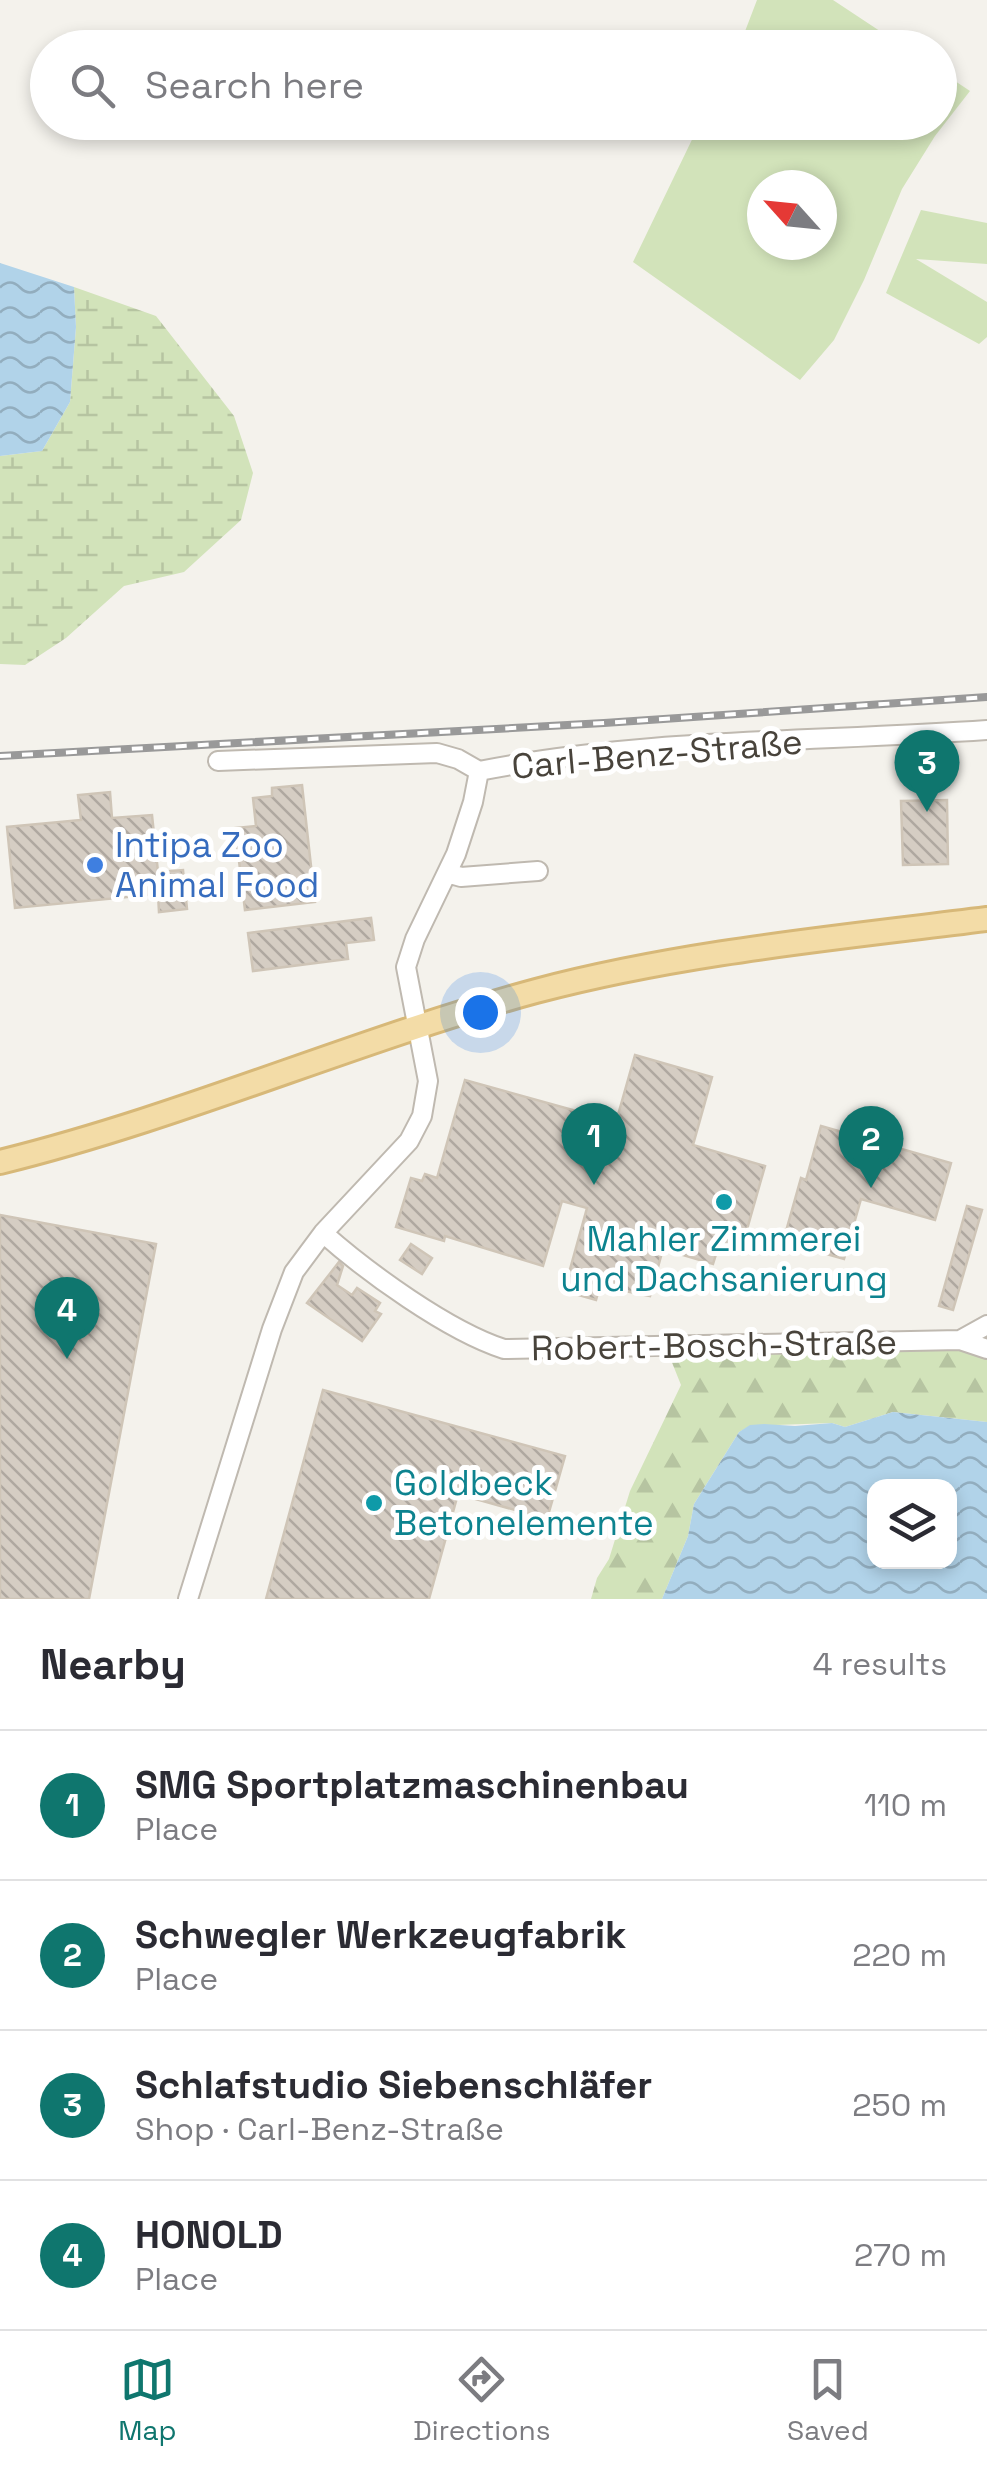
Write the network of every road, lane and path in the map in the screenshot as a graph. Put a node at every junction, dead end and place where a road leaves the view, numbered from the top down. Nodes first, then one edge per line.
1 (987, 730) edge
2 (218, 760) dead end
3 (479, 772) junction
4 (538, 871) dead end
5 (447, 872) junction
6 (987, 919) edge
7 (416, 1028) junction
8 (0, 1162) edge
9 (323, 1233) junction
10 (987, 1324) edge
11 (960, 1340) junction
12 (987, 1350) edge
13 (188, 1599) edge

1 - 3 street, Carl-Benz-Straße
2 - 3 street
3 - 5 street, Carl-Benz-Straße
4 - 5 street
5 - 7 street, Carl-Benz-Straße
6 - 7 main road
7 - 8 main road
7 - 9 street, Carl-Benz-Straße
9 - 11 street, Robert-Bosch-Straße
9 - 13 street, Carl-Benz-Straße
10 - 11 street, Robert-Bosch-Straße
11 - 12 street, Robert-Bosch-Straße

